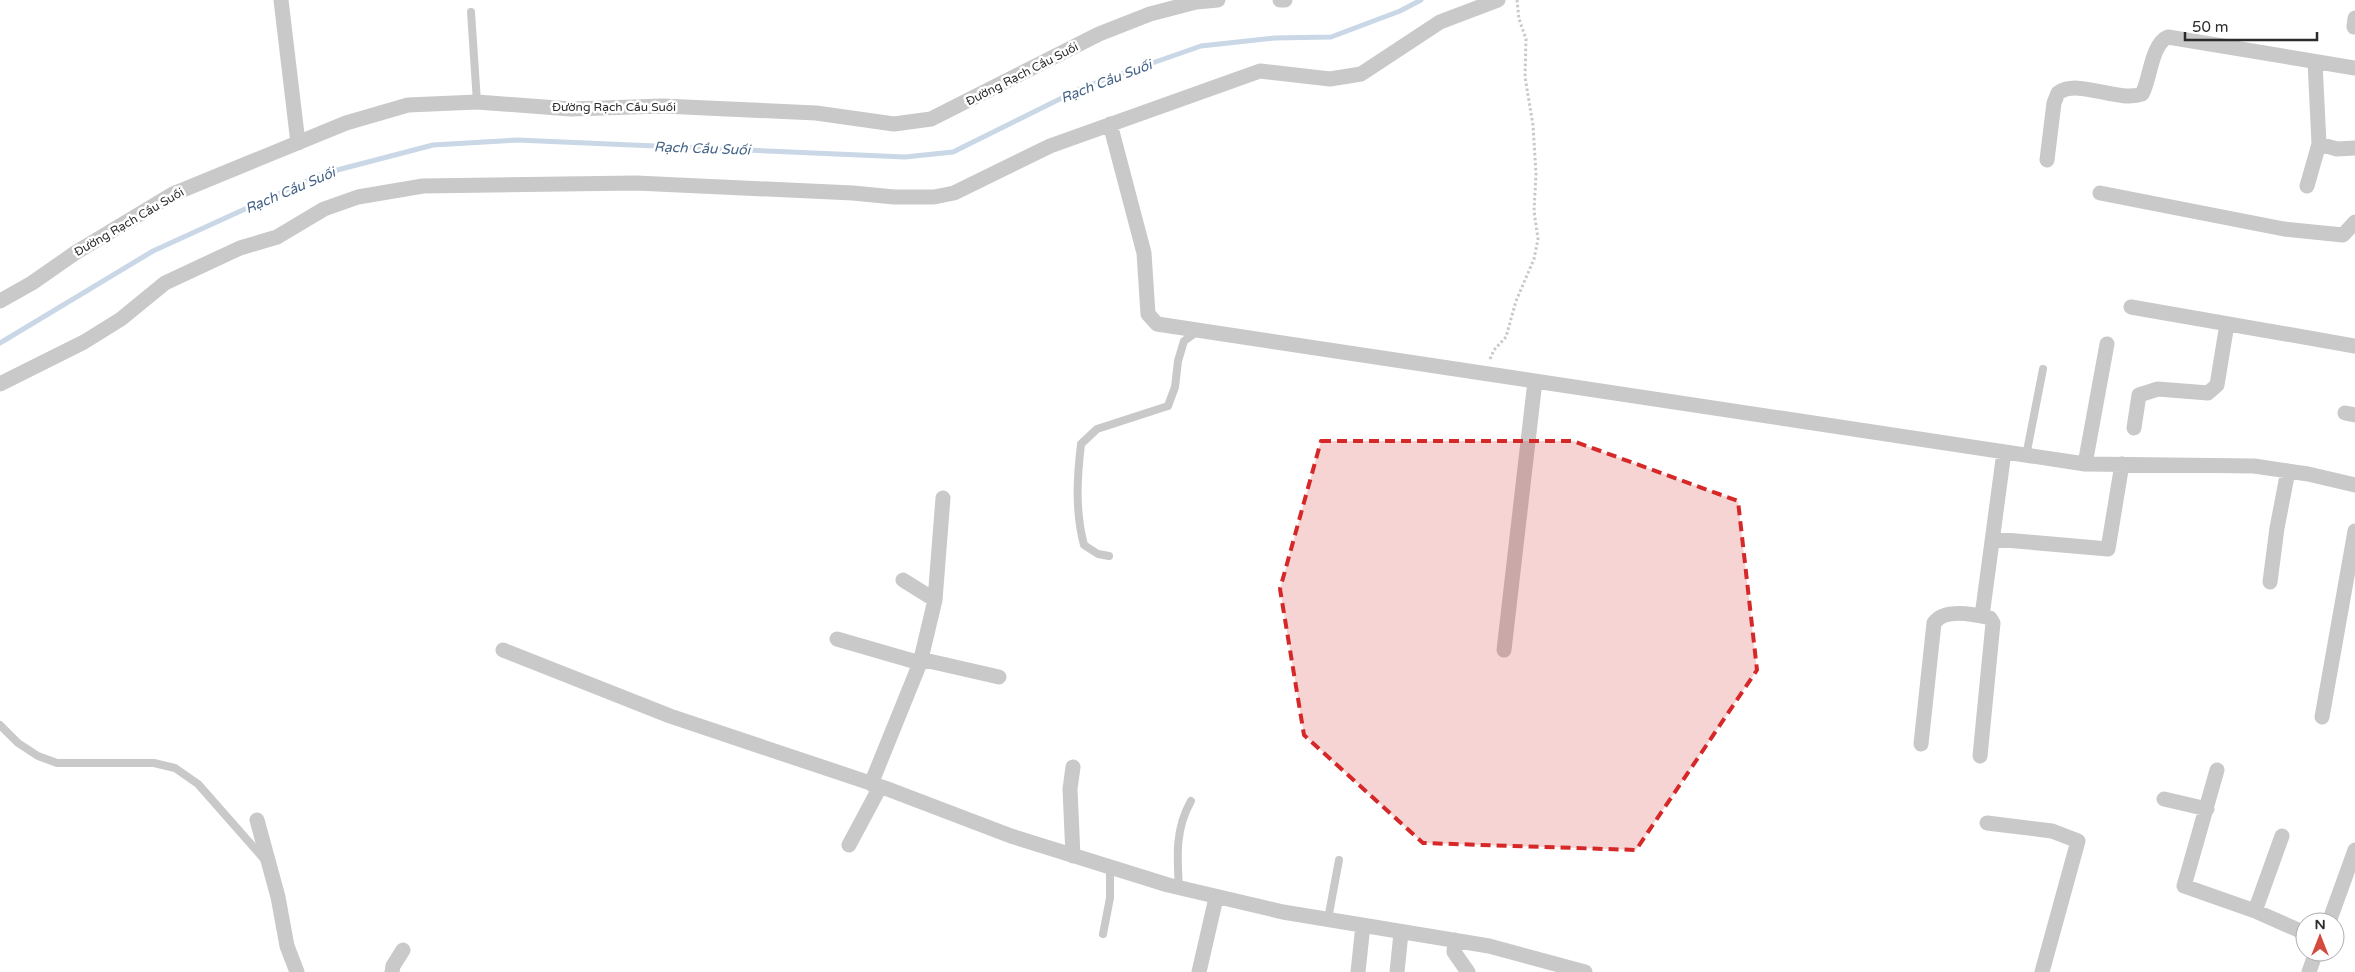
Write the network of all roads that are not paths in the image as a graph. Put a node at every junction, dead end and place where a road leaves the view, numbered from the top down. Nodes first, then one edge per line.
1 (281, 0) edge
2 (1218, 0) edge
3 (1280, 0) edge
4 (1285, 0) edge
5 (1498, 0) edge
6 (1196, 1) edge
7 (471, 12) dead end
8 (2315, 62) junction
9 (2355, 68) edge
10 (477, 102) junction
11 (1110, 124) junction
12 (298, 143) junction
13 (2319, 144) junction
14 (2355, 148) edge
15 (2047, 160) dead end
16 (2307, 186) dead end
17 (2100, 193) dead end
18 (2355, 222) edge
19 (0, 302) edge
20 (2131, 306) dead end
21 (2227, 324) junction
22 (1199, 330) junction
23 (2107, 344) dead end
24 (2355, 346) edge
25 (2043, 369) dead end
26 (1535, 381) junction
27 (0, 384) edge
28 (2134, 428) dead end
29 (2004, 452) junction
30 (2026, 456) junction
31 (2084, 464) junction
32 (2122, 464) junction
33 (2288, 471) junction
34 (2355, 485) edge
35 (943, 498) dead end
36 (2355, 531) edge
37 (1993, 539) junction
38 (1108, 556) dead end
39 (903, 580) dead end
40 (2270, 582) dead end
41 (935, 600) junction
42 (1982, 616) junction
43 (837, 639) dead end
44 (503, 650) dead end
45 (1504, 650) dead end
46 (920, 661) junction
47 (998, 677) dead end
48 (2322, 717) dead end
49 (0, 725) edge
50 (1922, 744) dead end
51 (1980, 756) dead end
52 (1072, 767) dead end
53 (2217, 770) dead end
54 (875, 785) junction
55 (2164, 799) dead end
56 (1191, 801) dead end
57 (2207, 810) junction
58 (257, 820) dead end
59 (1987, 823) dead end
60 (2282, 836) dead end
61 (849, 845) dead end
62 (2355, 850) edge
63 (1073, 856) junction
64 (1340, 860) dead end
65 (269, 864) junction
66 (1110, 867) junction
67 (1179, 888) junction
68 (1216, 898) junction
69 (2255, 911) junction
70 (2333, 912) edge
71 (1328, 919) junction
72 (1363, 925) junction
73 (2295, 929) edge
74 (1401, 933) junction
75 (1103, 934) dead end
76 (1455, 940) junction
77 (404, 950) dead end
78 (297, 972) edge
79 (392, 972) edge
80 (1199, 972) edge
81 (1358, 972) edge
82 (1397, 972) edge
83 (1468, 972) edge
84 (1585, 972) edge
85 (2042, 972) edge

1 - 12 street
2 - 6 street, Đường Rạch Cầu Suối
3 - 4 street
5 - 11 street
6 - 10 street, Đường Rạch Cầu Suối
7 - 10 lane
8 - 9 street
8 - 13 street
8 - 15 street
10 - 12 street, Đường Rạch Cầu Suối
11 - 22 street
11 - 27 street
12 - 19 street, Đường Rạch Cầu Suối
13 - 14 street
13 - 16 street
17 - 18 street
20 - 21 street
21 - 24 street
21 - 28 street
22 - 26 street
22 - 38 lane
23 - 31 street
25 - 30 lane
26 - 29 street
26 - 45 street
29 - 30 street
29 - 37 street
30 - 31 street
31 - 32 street
32 - 33 street
32 - 37 street
33 - 34 street
33 - 40 street
35 - 41 street
36 - 48 street
37 - 42 street
39 - 41 street
41 - 46 street
42 - 50 street
42 - 51 street
43 - 46 street
44 - 54 street
46 - 47 street
46 - 54 street
49 - 65 lane
52 - 63 street
53 - 57 street
54 - 61 street
54 - 63 street
55 - 57 street
56 - 67 lane
57 - 69 street
58 - 65 street
59 - 85 street
60 - 69 street
62 - 70 street
63 - 66 street
64 - 71 lane
65 - 78 street
66 - 67 street
66 - 75 lane
67 - 68 street
68 - 71 street
68 - 80 street
69 - 73 street
71 - 72 street
72 - 74 street
72 - 81 street
74 - 76 street
74 - 82 street
76 - 83 street
76 - 84 street
77 - 79 street

